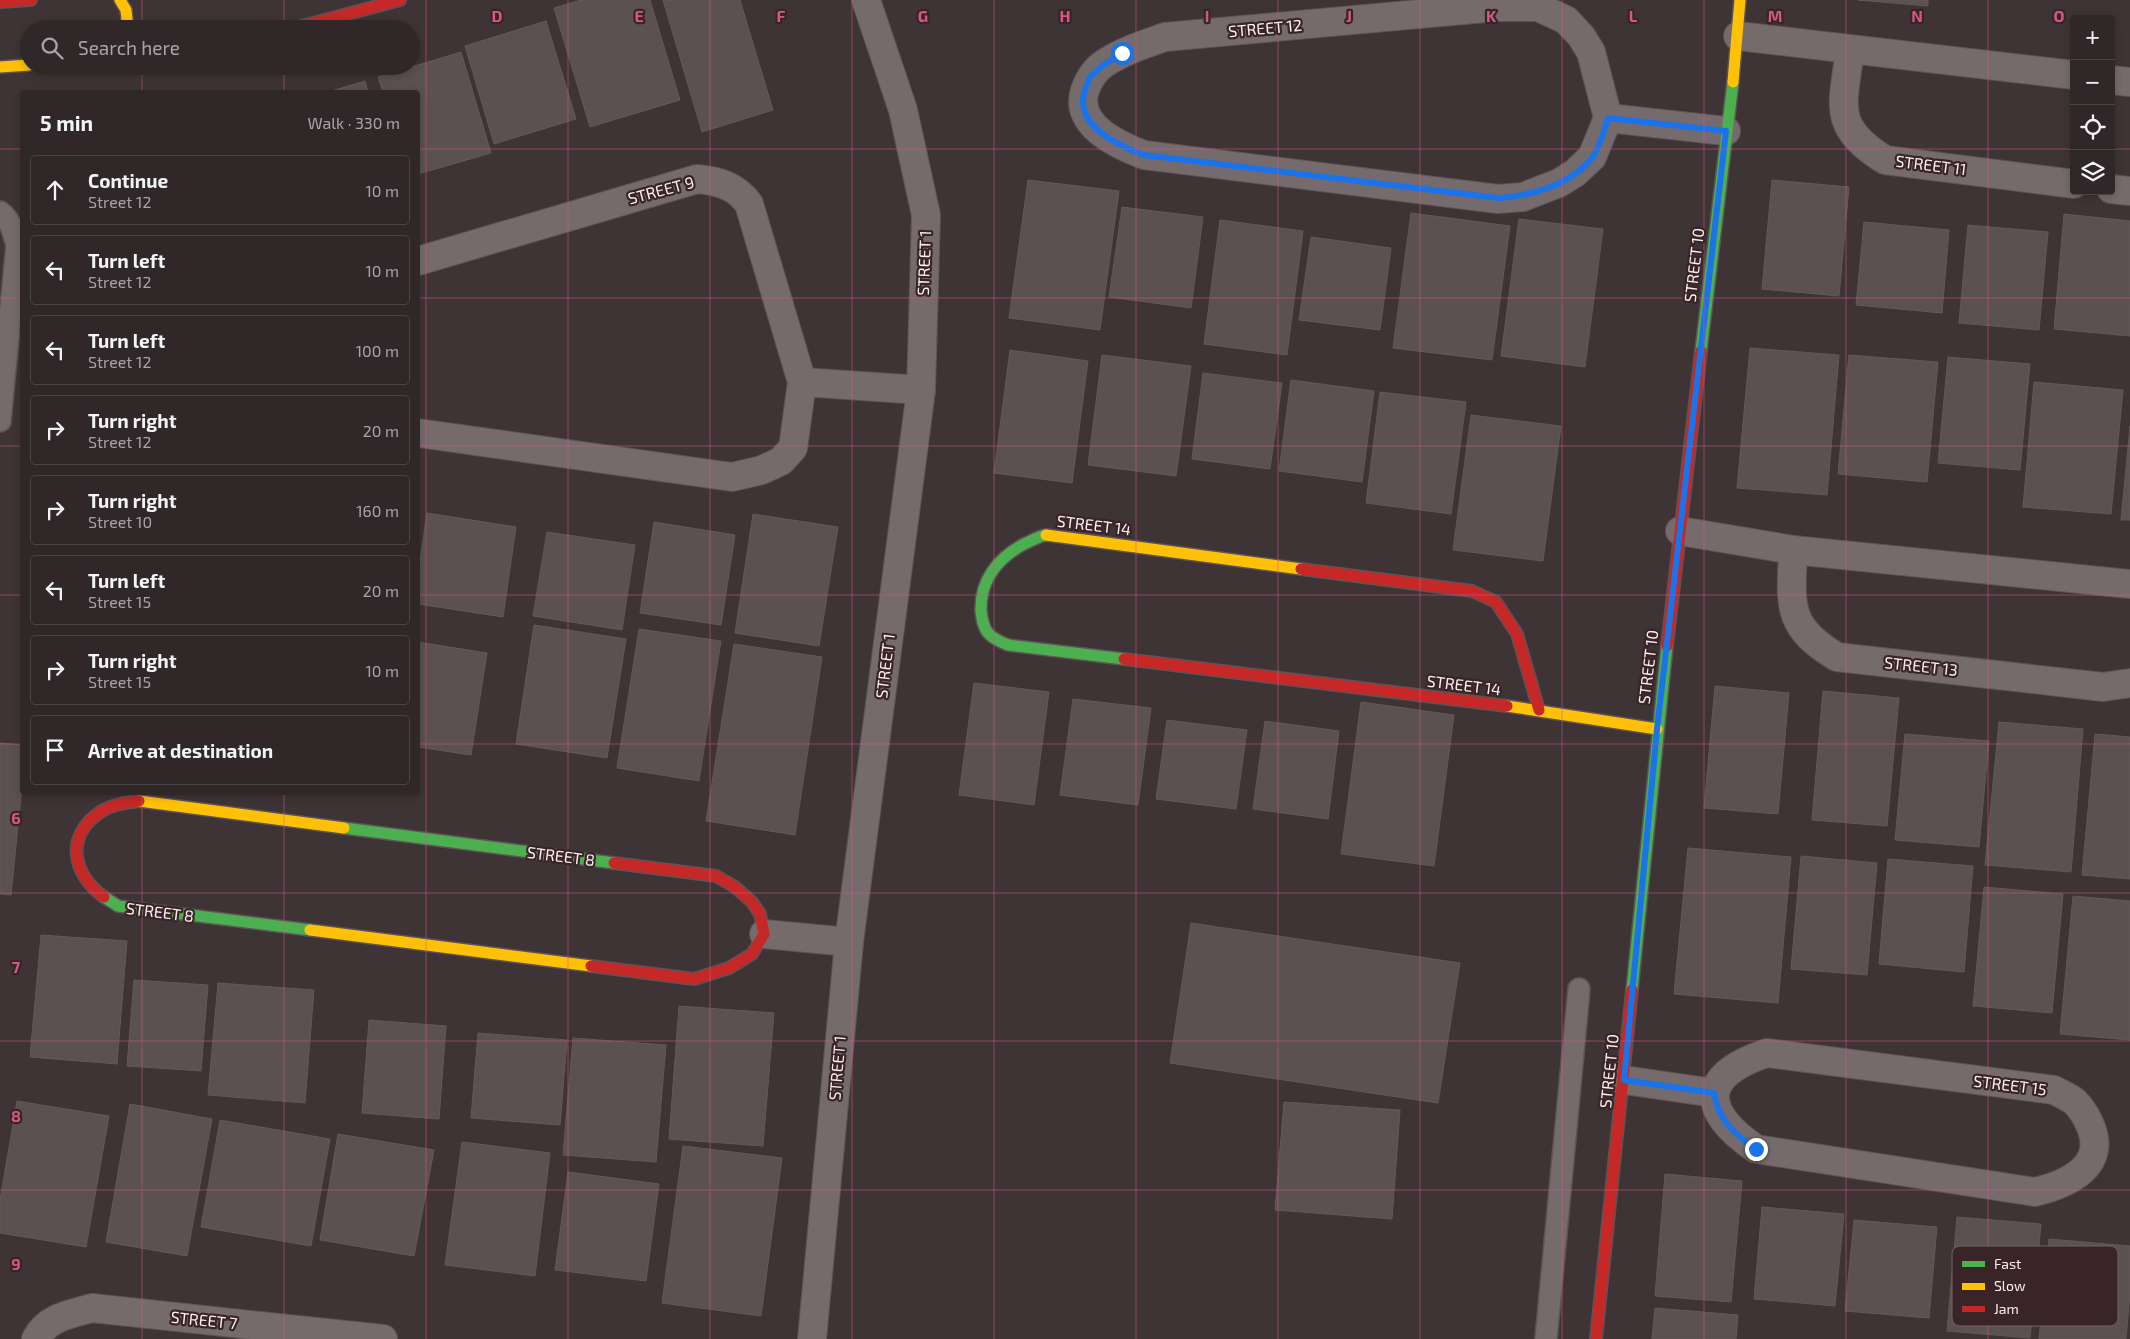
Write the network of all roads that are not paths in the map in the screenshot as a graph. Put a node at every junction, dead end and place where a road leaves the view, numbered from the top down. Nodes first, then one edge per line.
1 (31, 0) edge
2 (120, 0) edge
3 (400, 0) edge
4 (866, 0) edge
5 (1740, 0) edge
6 (0, 2) edge
7 (127, 20) edge
8 (325, 20) edge
9 (1738, 36) junction
10 (1850, 50) junction
11 (20, 66) edge
12 (0, 67) edge
13 (2070, 75) edge
14 (2115, 80) edge
15 (2130, 82) edge
16 (1608, 118) junction
17 (1726, 131) junction
18 (2070, 183) edge
19 (2115, 189) edge
20 (2130, 191) edge
21 (0, 212) edge
22 (420, 260) edge
23 (802, 382) junction
24 (921, 390) junction
25 (0, 421) edge
26 (420, 434) edge
27 (1680, 531) junction
28 (1793, 550) junction
29 (2130, 584) edge
30 (2130, 683) edge
31 (1539, 710) junction
32 (1657, 729) junction
33 (764, 934) junction
34 (849, 942) junction
35 (1579, 989) dead end
36 (1624, 1080) junction
37 (1714, 1093) junction
38 (36, 1339) edge
39 (383, 1339) edge
40 (812, 1339) edge
41 (1546, 1339) edge
42 (1596, 1339) edge

1 - 6 street
2 - 7 street
3 - 8 street
4 - 24 street, STREET 1
5 - 9 street, STREET 10
9 - 10 street
9 - 17 street, STREET 10
10 - 13 street
10 - 18 street, STREET 11
11 - 12 street
14 - 15 street
16 - 16 street, STREET 12
16 - 17 street
17 - 27 street, STREET 10
19 - 20 street
21 - 25 lane
22 - 23 street, STREET 9
23 - 24 street
23 - 26 street, STREET 9
24 - 34 street, STREET 1
27 - 28 street
27 - 32 street, STREET 10
28 - 29 street
28 - 30 street, STREET 13
31 - 31 street, STREET 14
31 - 32 street, STREET 14
32 - 36 street, STREET 10
33 - 33 street, STREET 8
33 - 34 street
34 - 40 street, STREET 1
35 - 41 lane
36 - 37 street
36 - 42 street, STREET 10
37 - 37 street, STREET 15
38 - 39 street, STREET 7

